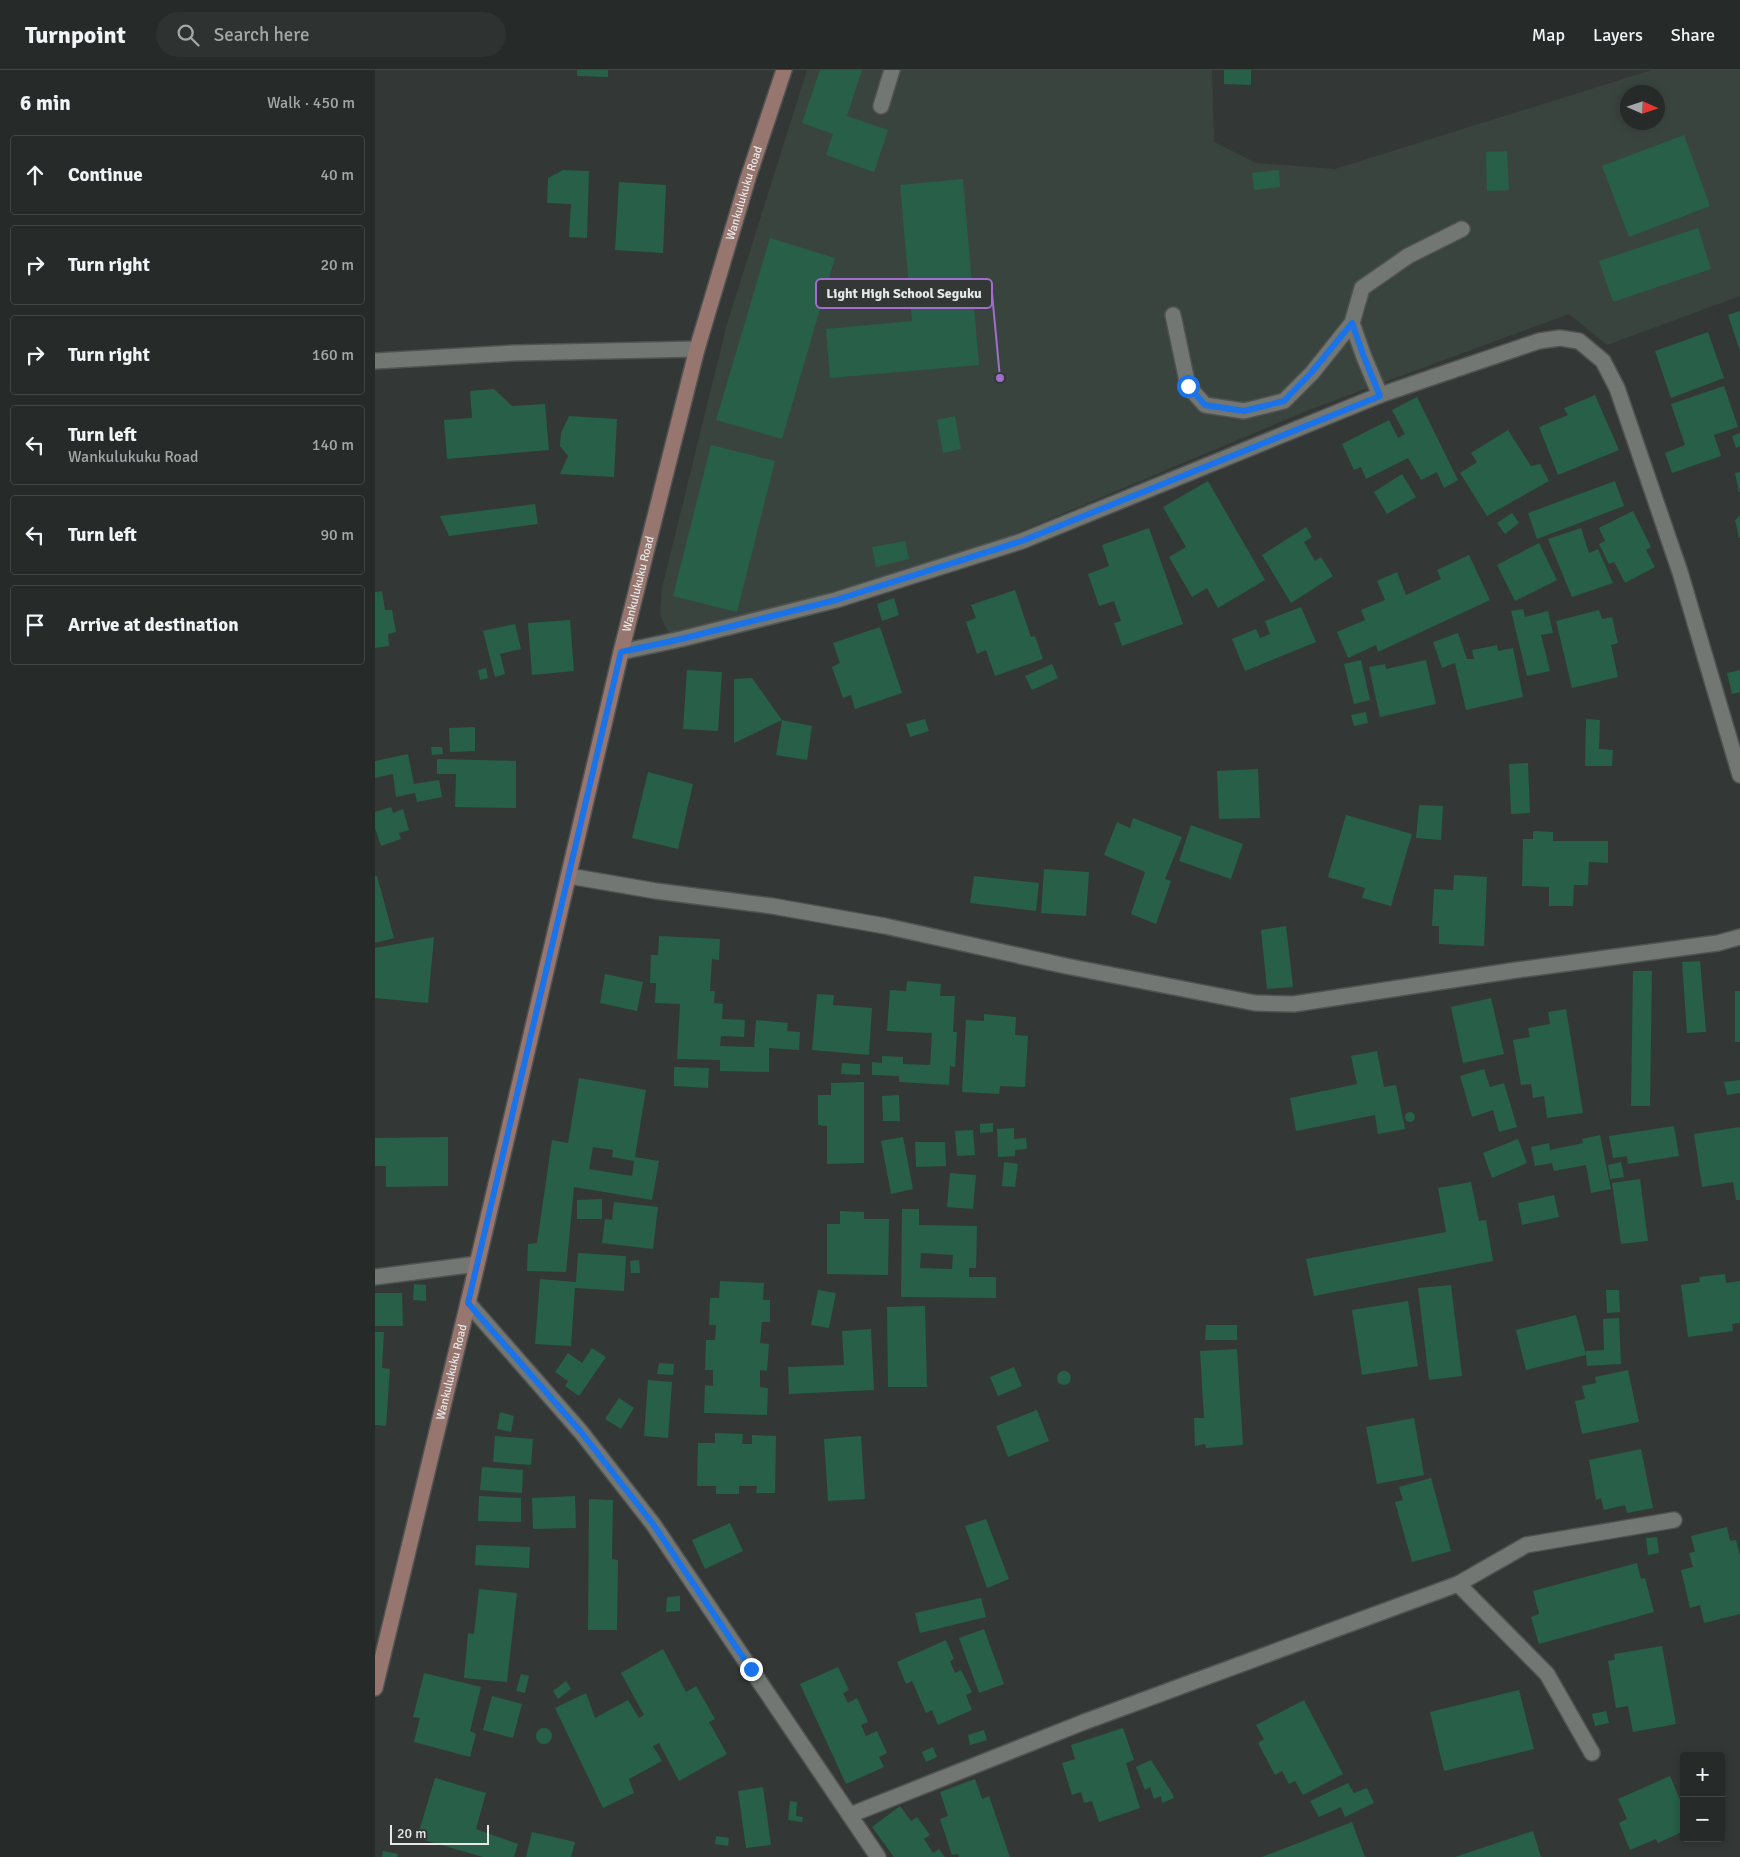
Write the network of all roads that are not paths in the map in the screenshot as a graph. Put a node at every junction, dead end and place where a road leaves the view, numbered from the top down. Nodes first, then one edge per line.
1 (784, 70) edge
2 (892, 70) edge
3 (881, 106) dead end
4 (1462, 229) dead end
5 (1173, 315) dead end
6 (1352, 323) junction
7 (697, 349) junction
8 (375, 361) edge
9 (1380, 396) junction
10 (621, 652) junction
11 (1740, 775) edge
12 (569, 876) junction
13 (1740, 937) edge
14 (477, 1264) junction
15 (375, 1278) edge
16 (468, 1303) junction
17 (1674, 1520) dead end
18 (1458, 1584) junction
19 (375, 1688) edge
20 (1592, 1753) dead end
21 (850, 1815) junction
22 (878, 1857) edge

1 - 7 main road, Wankulukuku Road
2 - 3 street
4 - 6 street
5 - 6 street
6 - 9 street
7 - 8 street
7 - 10 main road, Wankulukuku Road
9 - 10 street
9 - 11 street
10 - 12 main road, Wankulukuku Road
12 - 13 street
12 - 14 main road, Wankulukuku Road
14 - 15 street
14 - 16 main road, Wankulukuku Road
16 - 19 main road, Wankulukuku Road
16 - 21 street
17 - 18 street
18 - 20 street
18 - 21 street
21 - 22 street

